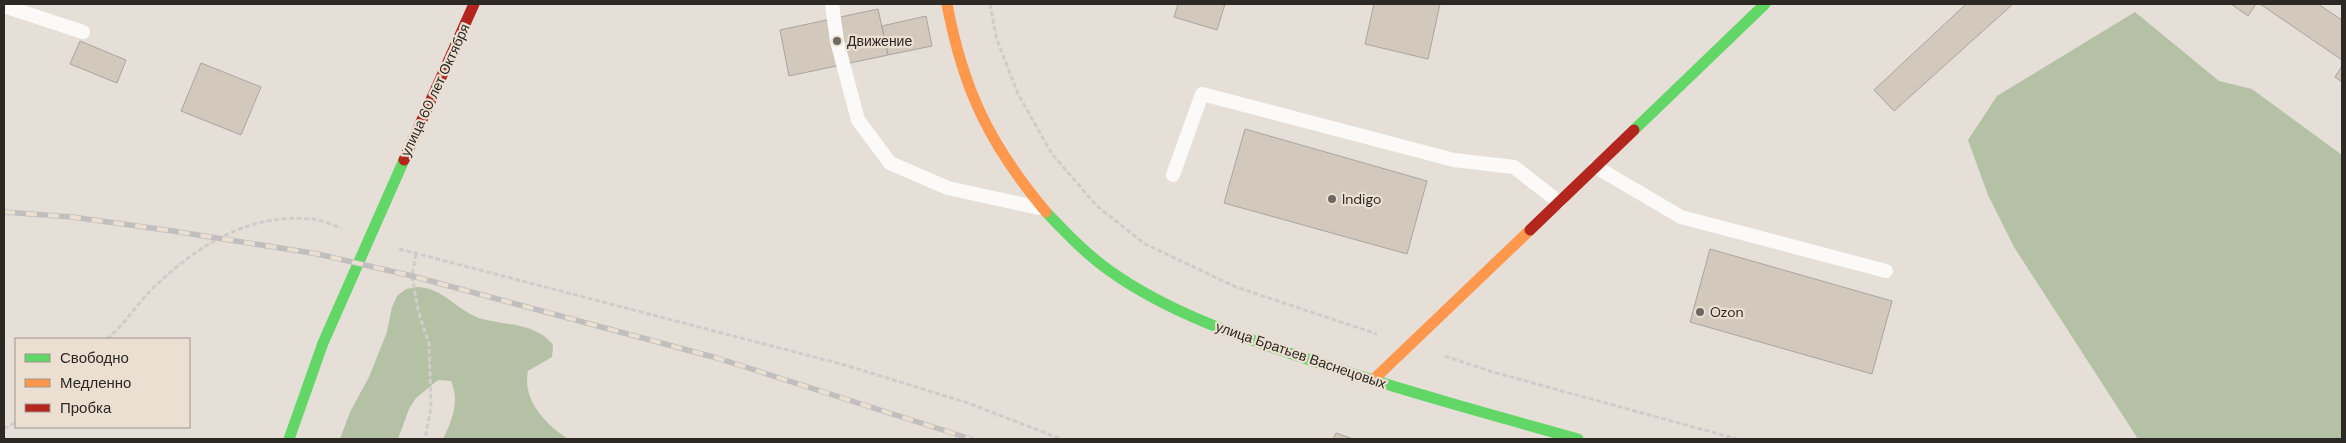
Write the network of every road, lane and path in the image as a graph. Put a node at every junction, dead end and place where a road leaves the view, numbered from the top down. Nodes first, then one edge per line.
1 (474, 4) edge
2 (832, 4) edge
3 (947, 4) edge
4 (990, 4) edge
5 (1765, 4) edge
6 (4, 6) edge
7 (83, 32) dead end
8 (1596, 167) junction
9 (1173, 175) dead end
10 (1559, 202) junction
11 (1044, 209) junction
12 (342, 228) dead end
13 (398, 248) dead end
14 (416, 254) junction
15 (1886, 271) dead end
16 (109, 338) edge
17 (1410, 345) junction
18 (1372, 381) junction
19 (15, 423) edge
20 (4, 429) edge
21 (290, 439) edge
22 (426, 439) edge
23 (1061, 439) edge
24 (1578, 439) edge
25 (1738, 439) edge

1 - 21 main road, улица 60 лет Октября
2 - 11 lane
3 - 11 main road, улица Братьев Васнецовых
4 - 17 path
5 - 8 main road
6 - 7 lane
8 - 10 main road
8 - 15 lane
9 - 10 lane
10 - 17 main road
11 - 18 main road, улица Братьев Васнецовых
12 - 16 path
13 - 14 path
14 - 22 path
14 - 23 path
17 - 18 main road
17 - 25 path
18 - 24 main road, улица Братьев Васнецовых
19 - 20 path

